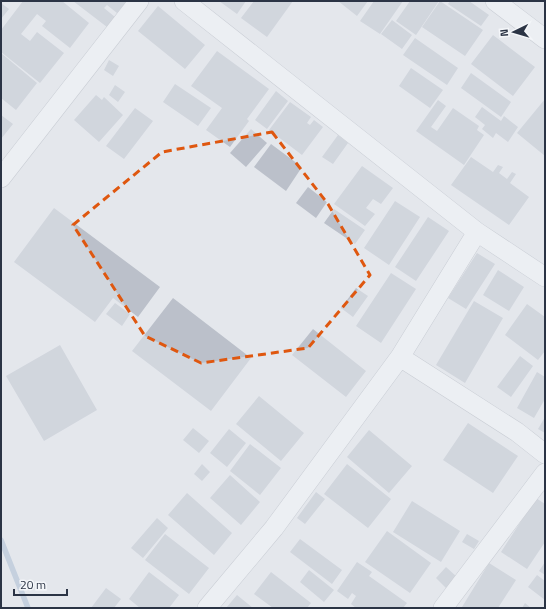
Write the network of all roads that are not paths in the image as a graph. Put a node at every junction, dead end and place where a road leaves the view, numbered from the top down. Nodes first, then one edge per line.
1 (138, 1) edge
2 (184, 1) edge
3 (495, 1) edge
4 (545, 39) edge
5 (1, 178) edge
6 (477, 232) junction
7 (545, 277) edge
8 (400, 357) junction
9 (545, 454) edge
10 (545, 474) edge
11 (207, 608) edge
12 (443, 608) edge

1 - 5 street
2 - 6 street
3 - 4 street
6 - 7 street
6 - 8 street
8 - 9 street
8 - 11 street
10 - 12 street

